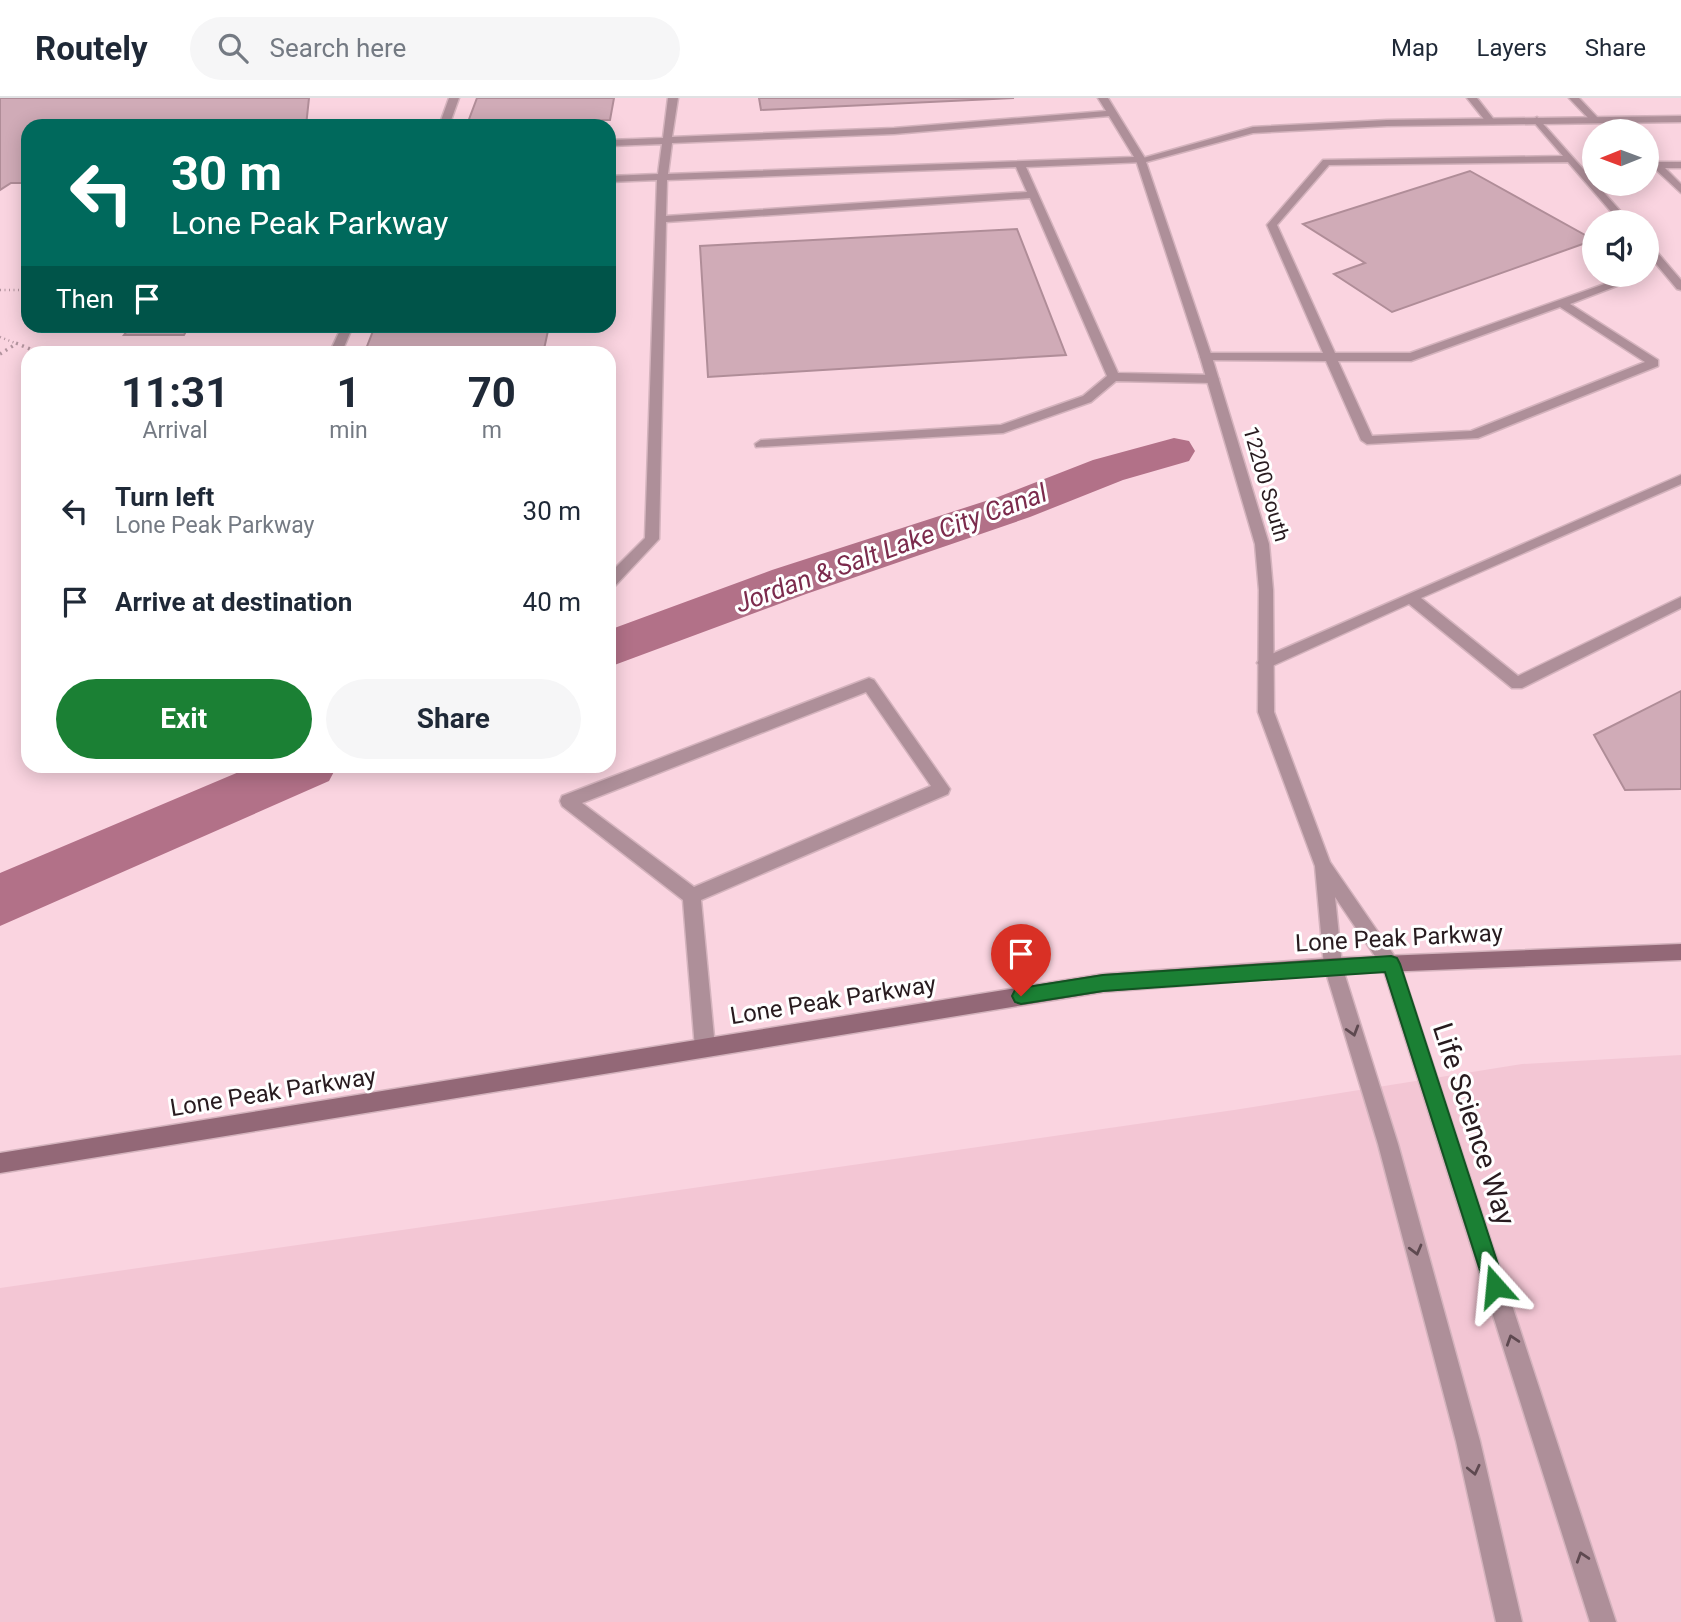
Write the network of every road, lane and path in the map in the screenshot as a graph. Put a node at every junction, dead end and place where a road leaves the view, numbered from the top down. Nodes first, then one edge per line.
1 (454, 98) edge
2 (673, 98) edge
3 (1103, 98) edge
4 (1472, 98) edge
5 (1574, 98) edge
6 (1112, 113) junction
7 (446, 119) edge
8 (1594, 119) edge
9 (1659, 119) edge
10 (1681, 119) edge
11 (1537, 120) junction
12 (1582, 120) edge
13 (1490, 121) junction
14 (667, 142) junction
15 (616, 143) edge
16 (1141, 160) junction
17 (1573, 162) junction
18 (1582, 164) edge
19 (1020, 165) junction
20 (1659, 165) edge
21 (1681, 165) edge
22 (1659, 171) edge
23 (616, 179) edge
24 (662, 179) junction
25 (1681, 190) edge
26 (1033, 195) junction
27 (1615, 210) edge
28 (660, 219) junction
29 (1659, 260) edge
30 (1664, 266) junction
31 (1659, 268) edge
32 (1606, 287) edge
33 (1681, 287) edge
34 (0, 290) edge
35 (21, 290) edge
36 (1561, 303) junction
37 (0, 337) edge
38 (17, 344) junction
39 (22, 346) edge
40 (0, 354) edge
41 (1206, 357) junction
42 (1332, 357) junction
43 (1113, 377) junction
44 (1213, 379) junction
45 (761, 444) dead end
46 (1681, 480) edge
47 (616, 576) edge
48 (1410, 597) junction
49 (1681, 602) edge
50 (1265, 663) junction
51 (1323, 865) junction
52 (692, 896) junction
53 (1681, 952) edge
54 (1391, 964) junction
55 (1333, 966) junction
56 (705, 1048) junction
57 (0, 1163) edge
58 (1509, 1622) edge
59 (1603, 1622) edge

1 - 7 street
2 - 14 street
3 - 6 street, 12200 South
4 - 13 street
5 - 8 street
6 - 14 street
6 - 16 street, 12200 South
9 - 10 street
11 - 12 street
11 - 13 street
11 - 17 street
13 - 16 street
14 - 15 street
14 - 24 street
16 - 19 street
16 - 41 street, 12200 South
17 - 18 street
17 - 27 street
17 - 42 street
19 - 24 street
19 - 26 street
20 - 21 street
22 - 25 street
23 - 24 street
24 - 28 street
26 - 28 street
26 - 43 street
28 - 47 street
29 - 30 street
30 - 31 street
30 - 33 street
32 - 36 street
34 - 35 path
36 - 42 street
36 - 42 street
37 - 38 path
38 - 39 path
38 - 40 path
41 - 42 street
41 - 44 street, 12200 South
43 - 44 street
43 - 45 street
44 - 50 street, 12200 South
46 - 48 street
48 - 49 street
48 - 50 street
50 - 51 street, 12200 South
51 - 54 street, 12200 South
51 - 55 street, 12200 South
52 - 52 street
52 - 56 street
53 - 54 main road, Lone Peak Parkway
54 - 55 main road, Lone Peak Parkway
59 -> 54 street, Life Science Way
55 - 56 main road, Lone Peak Parkway
55 -> 58 street
56 - 57 main road, Lone Peak Parkway

